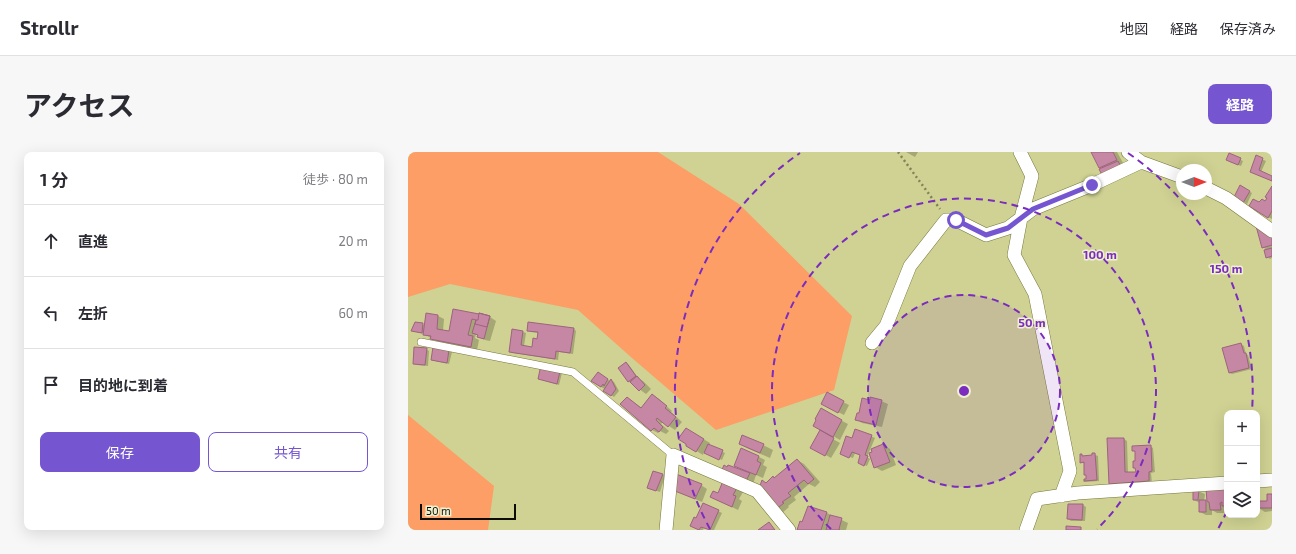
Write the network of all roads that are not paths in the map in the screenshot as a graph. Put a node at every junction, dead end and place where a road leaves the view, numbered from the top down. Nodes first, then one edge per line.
1 (1020, 152) edge
2 (1128, 152) edge
3 (1141, 162) junction
4 (1176, 175) edge
5 (1212, 191) edge
6 (1021, 218) junction
7 (1272, 231) edge
8 (421, 342) dead end
9 (872, 343) dead end
10 (673, 455) junction
11 (1272, 480) edge
12 (1260, 481) edge
13 (1224, 483) edge
14 (1061, 496) junction
15 (666, 530) edge
16 (789, 530) edge
17 (1026, 530) edge

1 - 6 street
2 - 3 street
3 - 4 street
3 - 6 street
5 - 7 street
6 - 9 street
6 - 14 street
8 - 10 lane
10 - 15 street
10 - 16 street
11 - 12 street
13 - 14 street
14 - 17 street

